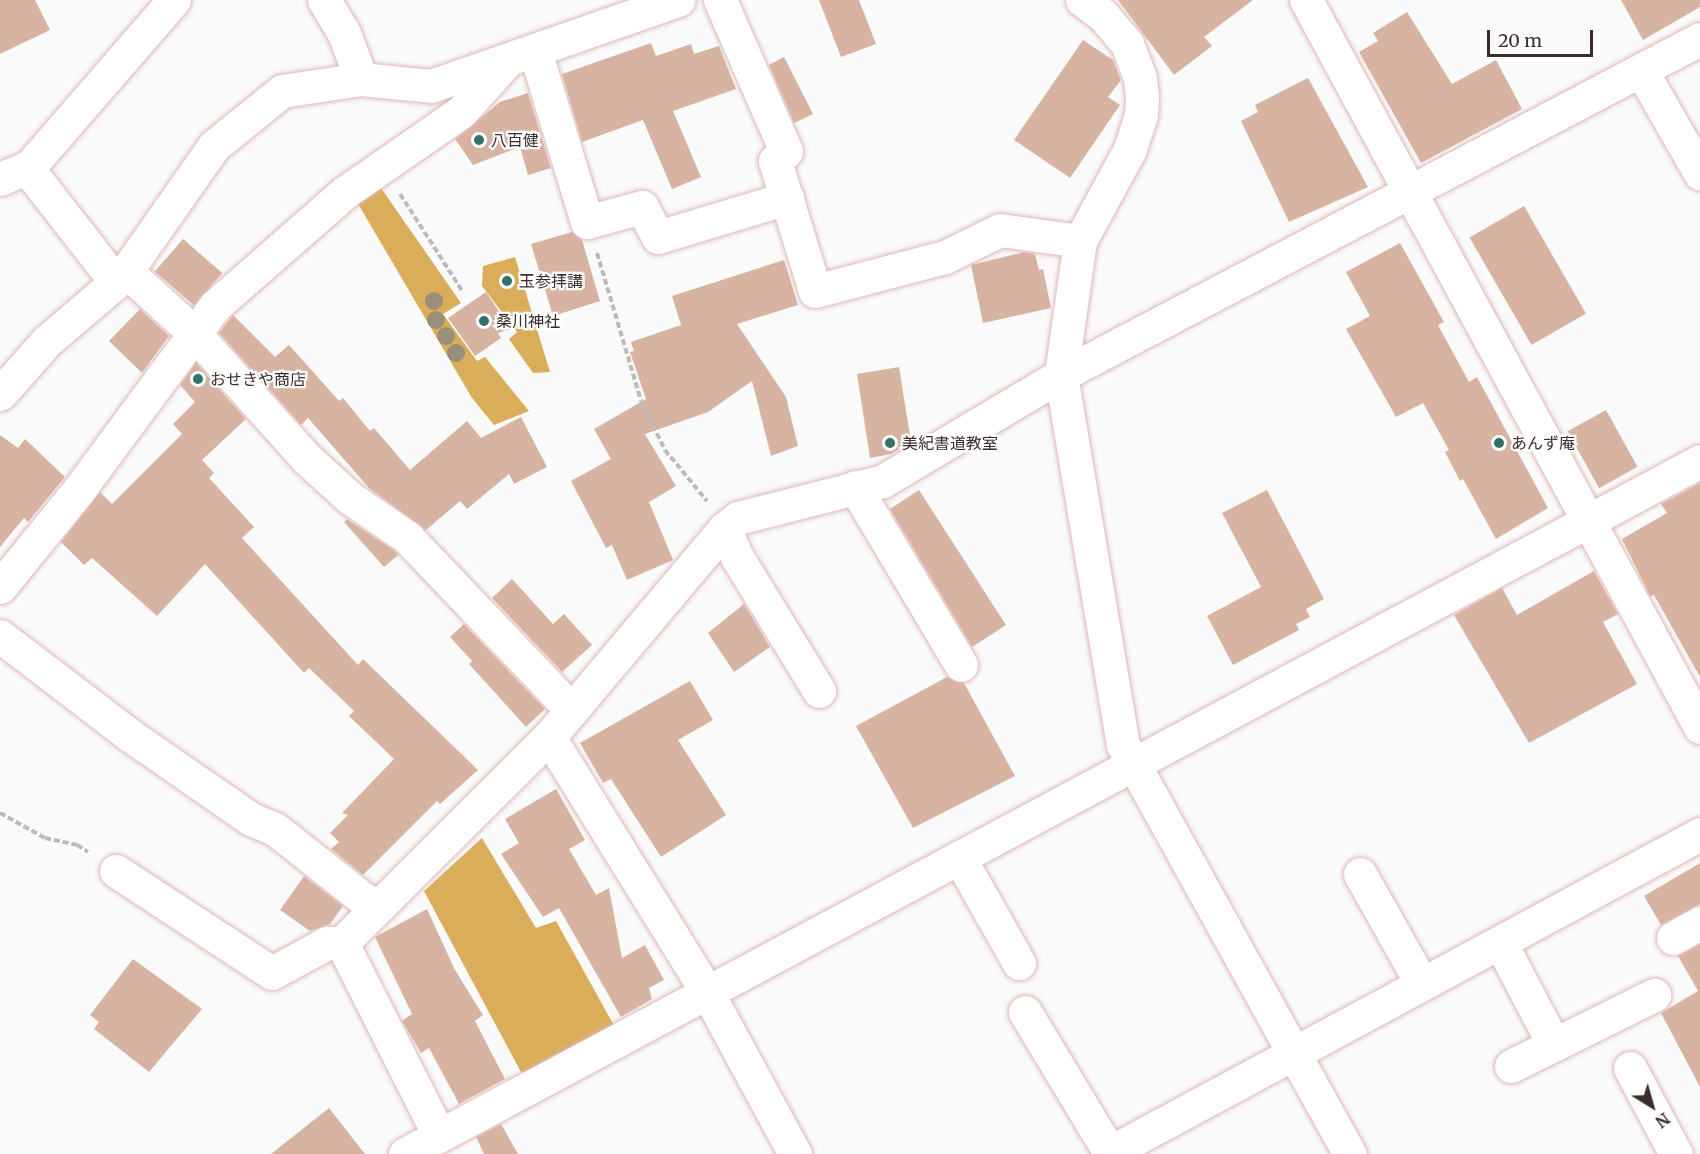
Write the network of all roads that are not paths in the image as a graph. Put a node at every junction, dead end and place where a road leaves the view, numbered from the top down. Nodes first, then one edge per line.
1 (174, 0) edge
2 (324, 0) edge
3 (678, 0) edge
4 (720, 0) edge
5 (1082, 0) edge
6 (1306, 0) edge
7 (1700, 39) edge
8 (535, 51) junction
9 (505, 63) junction
10 (1641, 70) junction
11 (361, 79) junction
12 (30, 166) junction
13 (1700, 173) edge
14 (0, 178) edge
15 (1409, 193) junction
16 (787, 198) junction
17 (1080, 242) junction
18 (121, 276) junction
19 (193, 332) junction
20 (1061, 375) junction
21 (0, 394) edge
22 (1700, 461) edge
23 (855, 487) junction
24 (1588, 521) junction
25 (724, 530) junction
26 (0, 587) edge
27 (0, 636) edge
28 (961, 665) dead end
29 (819, 691) dead end
30 (572, 710) junction
31 (1700, 727) edge
32 (549, 737) junction
33 (1136, 763) junction
34 (1700, 834) edge
35 (959, 856) junction
36 (117, 871) road end
37 (1360, 874) dead end
38 (375, 908) junction
39 (1500, 942) junction
40 (342, 943) junction
41 (1019, 963) dead end
42 (1422, 984) junction
43 (706, 990) junction
44 (1654, 995) dead end
45 (1025, 1012) dead end
46 (1554, 1045) junction
47 (1295, 1053) junction
48 (1511, 1066) dead end
49 (1630, 1068) dead end
50 (439, 1135) junction
51 (1108, 1153) edge
52 (405, 1154) edge
53 (795, 1154) edge
54 (1350, 1154) edge
55 (1676, 1154) edge

1 - 12 street
2 - 11 street
3 - 8 street
4 - 16 street
5 - 17 street
6 - 15 street
7 - 10 street
8 - 9 street
8 - 16 street
9 - 11 street
9 - 19 street
10 - 13 street
10 - 15 street
11 - 18 street
12 - 14 street
12 - 18 street
15 - 20 street
15 - 24 street
16 - 17 street
17 - 20 street
18 - 19 street
18 - 21 street
19 - 26 street
19 - 30 street
20 - 23 street
20 - 33 street
22 - 24 street
23 - 25 street
23 - 28 street
24 - 31 street
24 - 33 street
25 - 29 street
25 - 30 street
27 - 38 street
30 - 32 street
32 - 38 street
32 - 43 street
33 - 35 street
33 - 47 street
34 - 39 street
35 - 41 street
35 - 43 street
36 - 40 street
37 - 42 street
38 - 40 street
39 - 42 street
39 - 46 street
40 - 50 street
42 - 47 street
43 - 50 street
43 - 53 street
44 - 46 street
45 - 51 street
46 - 48 street
47 - 51 street
47 - 54 street
49 - 55 street
50 - 52 street

